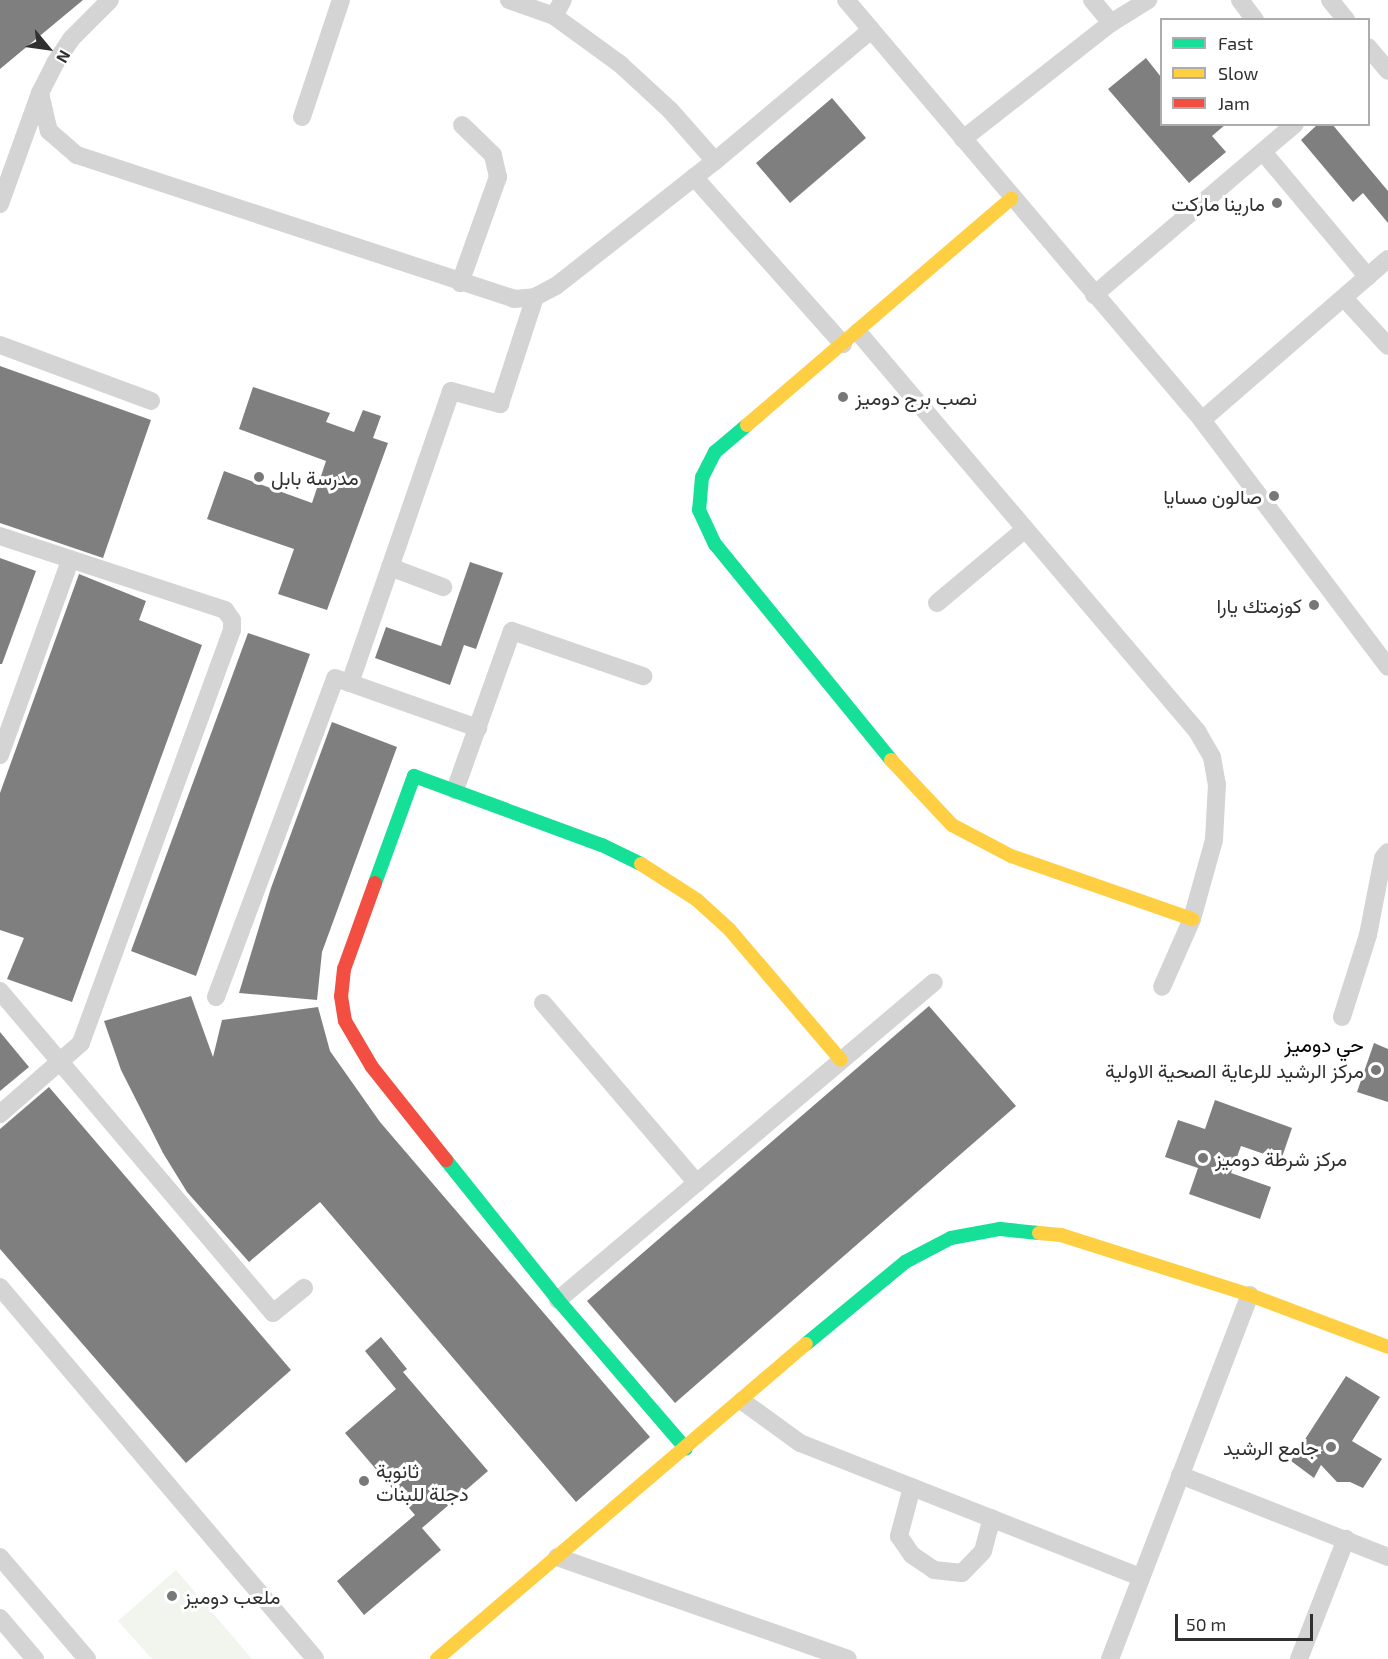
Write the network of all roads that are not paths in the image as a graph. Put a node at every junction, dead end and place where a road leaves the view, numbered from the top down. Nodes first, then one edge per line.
1 (110, 0) edge
2 (341, 0) edge
3 (509, 0) edge
4 (563, 0) edge
5 (846, 0) edge
6 (1092, 0) edge
7 (1148, 0) edge
8 (1240, 0) edge
9 (1330, 0) edge
10 (554, 16) junction
11 (1254, 18) edge
12 (1344, 18) edge
13 (1111, 23) junction
14 (871, 30) junction
15 (1371, 55) edge
16 (1388, 71) edge
17 (40, 93) junction
18 (302, 117) dead end
19 (462, 125) dead end
20 (1293, 126) edge
21 (963, 139) junction
22 (1263, 152) junction
23 (715, 161) junction
24 (694, 177) junction
25 (1011, 199) junction
26 (0, 204) edge
27 (1388, 259) edge
28 (1368, 277) junction
29 (460, 283) junction
30 (1094, 295) junction
31 (535, 297) junction
32 (1344, 298) junction
33 (858, 332) junction
34 (843, 344) junction
35 (0, 345) edge
36 (1388, 346) edge
37 (151, 401) dead end
38 (1202, 420) junction
39 (1024, 530) junction
40 (0, 536) edge
41 (70, 561) junction
42 (390, 567) junction
43 (443, 587) dead end
44 (937, 603) dead end
45 (1385, 656) edge
46 (644, 676) dead end
47 (350, 683) junction
48 (478, 728) junction
49 (0, 754) edge
50 (455, 790) junction
51 (1388, 852) edge
52 (1192, 919) junction
53 (934, 982) dead end
54 (1162, 987) dead end
55 (0, 991) edge
56 (216, 998) dead end
57 (543, 1003) dead end
58 (1342, 1017) dead end
59 (841, 1060) junction
60 (60, 1064) junction
61 (0, 1114) edge
62 (697, 1183) junction
63 (0, 1287) edge
64 (304, 1288) dead end
65 (1250, 1294) junction
66 (558, 1300) junction
67 (1388, 1347) edge
68 (742, 1401) junction
69 (686, 1449) junction
70 (1180, 1475) junction
71 (912, 1487) junction
72 (992, 1518) junction
73 (1346, 1539) junction
74 (0, 1557) edge
75 (557, 1557) junction
76 (1388, 1557) edge
77 (1141, 1577) junction
78 (3, 1627) edge
79 (821, 1655) edge
80 (35, 1659) edge
81 (87, 1659) edge
82 (315, 1659) edge
83 (437, 1659) edge
84 (848, 1659) edge
85 (1110, 1659) edge
86 (1299, 1659) edge

1 - 17 street
2 - 18 street
3 - 10 street
4 - 10 street
5 - 14 street
6 - 13 street
7 - 13 street
8 - 11 street
9 - 12 street
10 - 23 street
13 - 21 street
14 - 21 street
14 - 23 street
15 - 16 street
17 - 26 street
17 - 29 street
19 - 29 street
20 - 22 street
21 - 25 street
22 - 28 street
22 - 30 street
23 - 24 street
24 - 31 street
24 - 34 street
25 - 30 street
25 - 33 street
27 - 28 street
28 - 32 street
29 - 31 street
30 - 38 street
31 - 42 street
32 - 36 street
32 - 38 street
33 - 34 street
33 - 39 street
34 - 52 street
35 - 37 street
38 - 45 street
39 - 44 street
39 - 52 street
40 - 41 street
41 - 49 street
41 - 60 street
42 - 43 street
42 - 47 street
46 - 48 street
47 - 48 street
47 - 56 street
48 - 50 street
50 - 59 street
50 - 66 street
51 - 58 street
52 - 54 street
53 - 59 street
55 - 60 street
57 - 62 street
59 - 62 street
60 - 61 street
60 - 64 street
62 - 66 street
63 - 82 street
65 - 67 street
65 - 68 street
65 - 70 street
66 - 69 street
68 - 69 street
68 - 71 street
69 - 75 street
70 - 73 street
70 - 77 street
71 - 72 street
71 - 72 street
72 - 77 street
73 - 76 street
73 - 86 street
74 - 81 street
75 - 79 street
75 - 83 street
77 - 85 street
78 - 80 street
79 - 84 street

